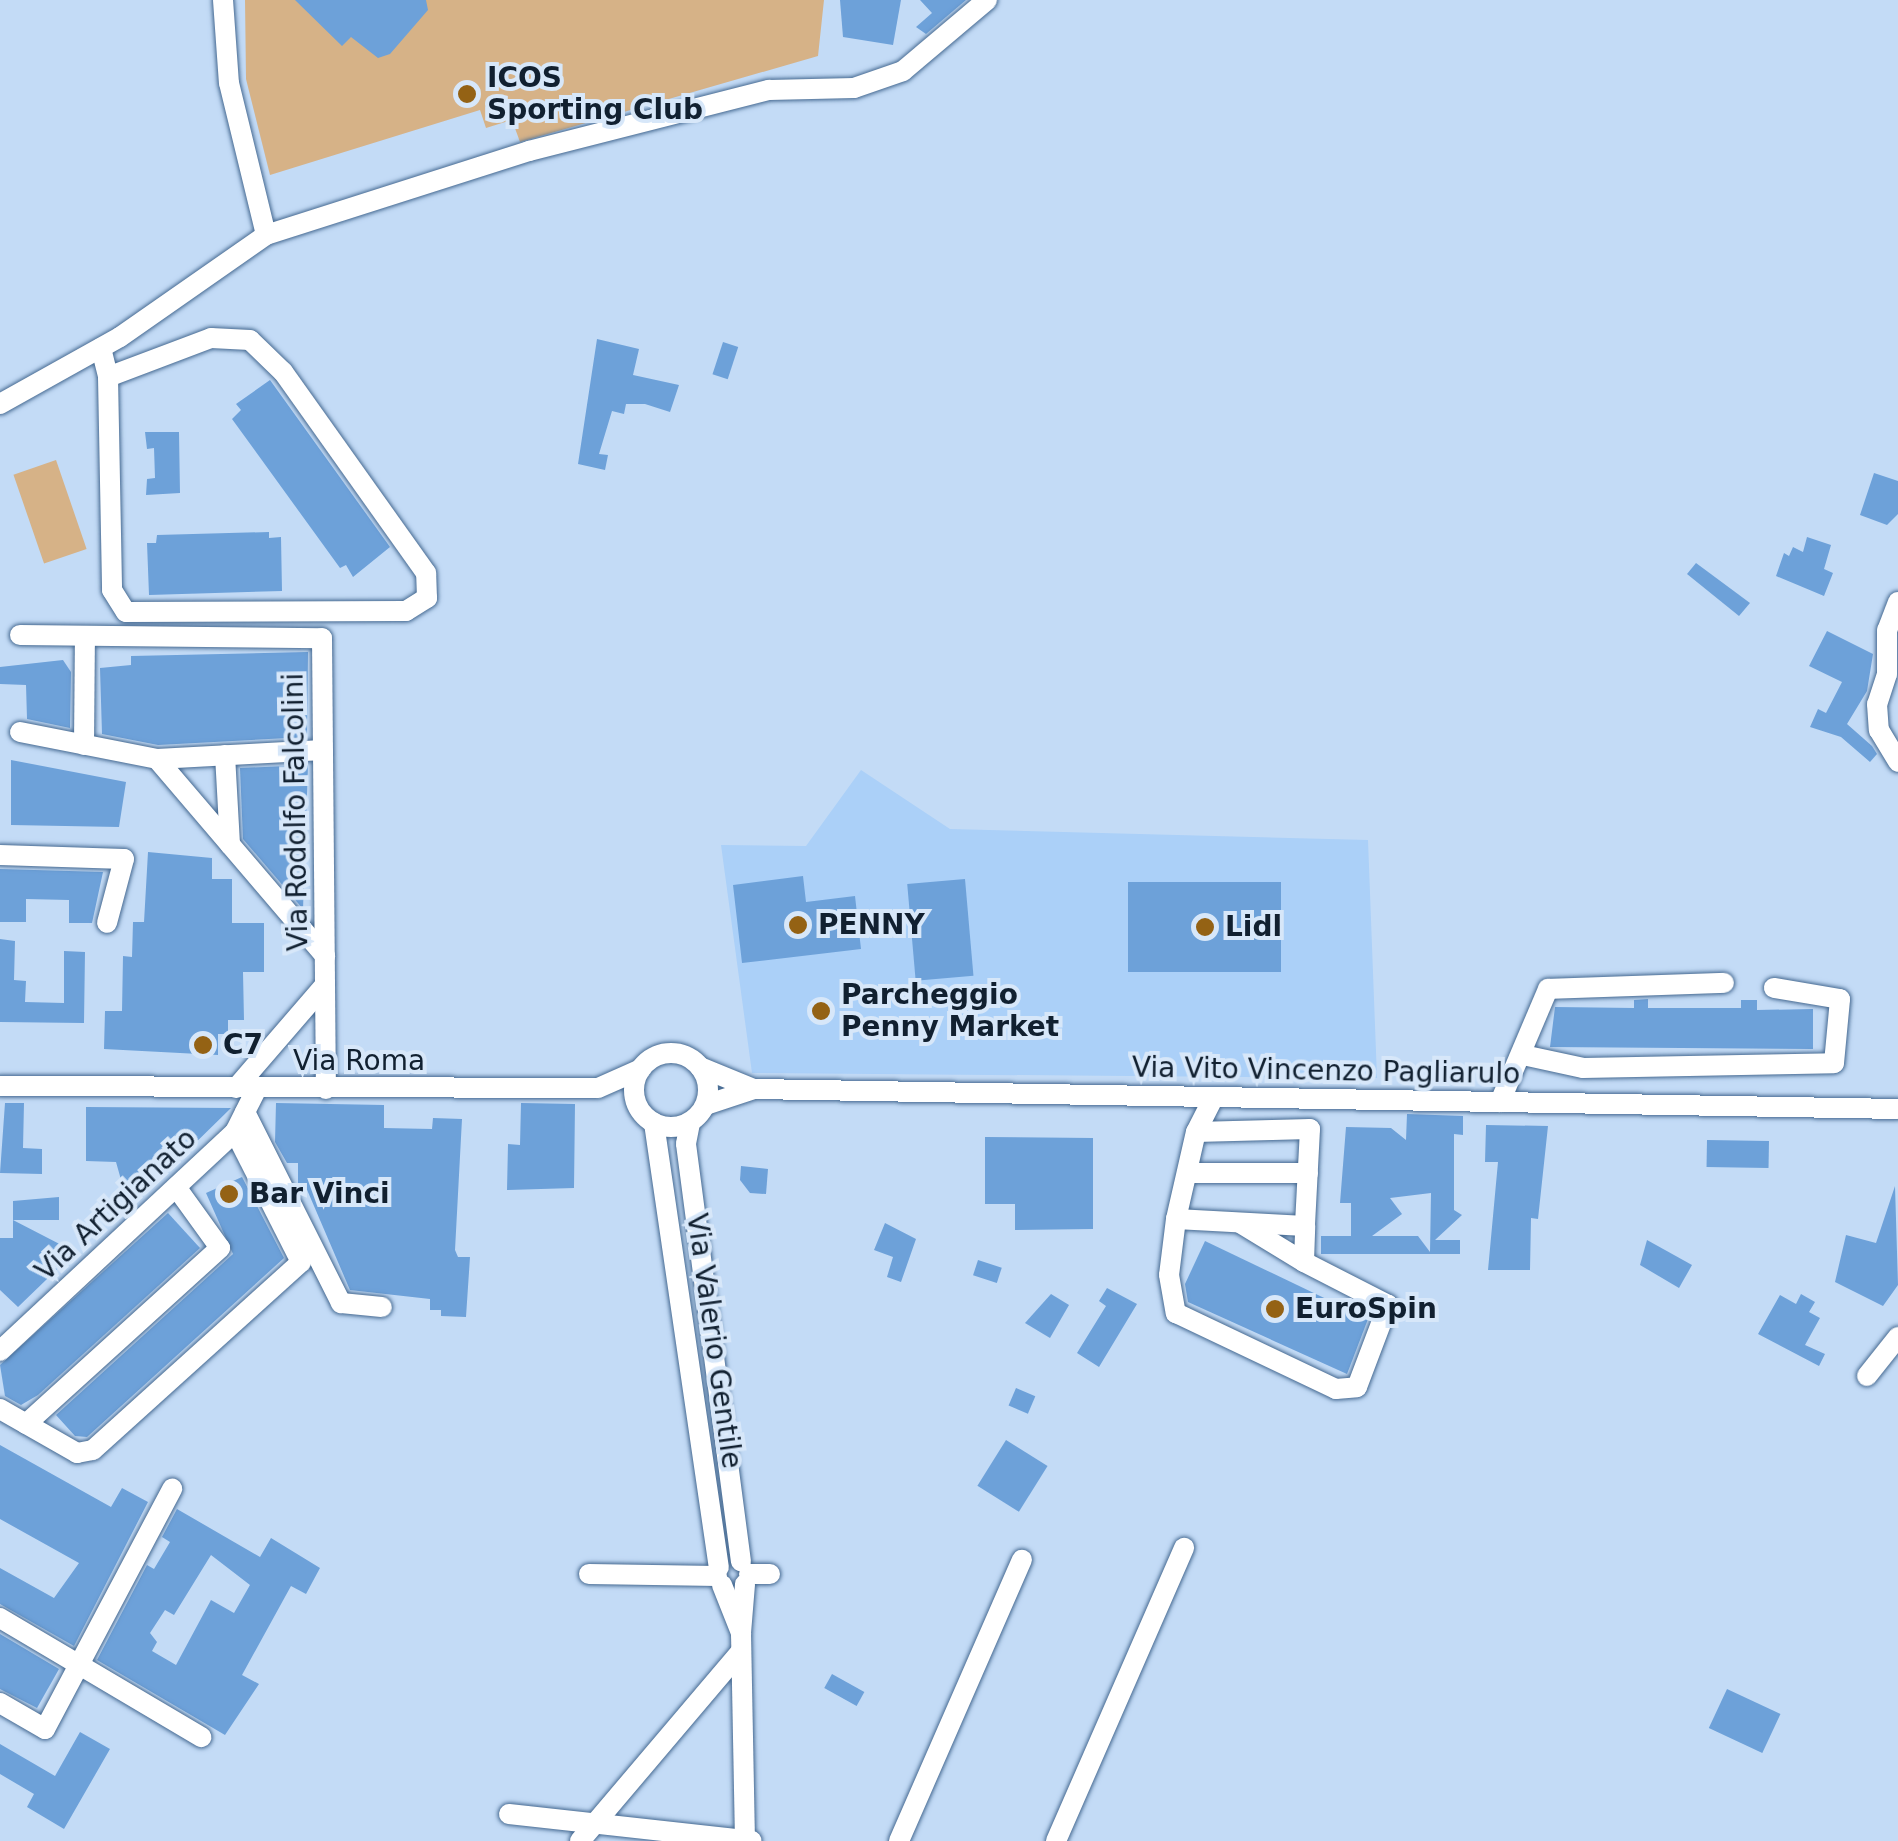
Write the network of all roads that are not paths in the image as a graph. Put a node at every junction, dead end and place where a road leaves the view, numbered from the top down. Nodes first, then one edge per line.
1 (223, 0) edge
2 (987, 0) edge
3 (266, 235) junction
4 (101, 348) junction
5 (108, 378) junction
6 (0, 404) edge
7 (1898, 602) edge
8 (20, 635) dead end
9 (85, 636) junction
10 (20, 732) dead end
11 (84, 745) junction
12 (323, 750) junction
13 (225, 755) junction
14 (156, 759) junction
15 (1898, 762) edge
16 (230, 845) junction
17 (0, 855) edge
18 (107, 924) dead end
19 (325, 956) junction
20 (1724, 983) dead end
21 (325, 985) junction
22 (1774, 988) dead end
23 (1523, 1055) junction
24 (700, 1067) junction
25 (641, 1069) junction
26 (0, 1086) edge
27 (247, 1088) junction
28 (598, 1088) junction
29 (754, 1089) junction
30 (326, 1090) junction
31 (1214, 1097) junction
32 (1320, 1099) junction
33 (1500, 1102) junction
34 (637, 1105) junction
35 (706, 1105) junction
36 (1898, 1108) edge
37 (245, 1112) junction
38 (690, 1122) junction
39 (654, 1124) junction
40 (1310, 1129) junction
41 (234, 1132) junction
42 (1196, 1132) junction
43 (1308, 1173) junction
44 (1192, 1174) junction
45 (176, 1187) junction
46 (1176, 1219) junction
47 (1238, 1222) junction
48 (1305, 1226) junction
49 (1304, 1262) junction
50 (382, 1307) dead end
51 (1898, 1338) edge
52 (0, 1351) edge
53 (1866, 1376) dead end
54 (0, 1409) edge
55 (26, 1424) junction
56 (172, 1490) dead end
57 (1184, 1548) dead end
58 (1022, 1560) dead end
59 (745, 1573) junction
60 (589, 1574) dead end
61 (770, 1574) dead end
62 (720, 1576) junction
63 (0, 1618) edge
64 (741, 1642) junction
65 (79, 1663) junction
66 (0, 1703) edge
67 (201, 1737) dead end
68 (509, 1814) dead end
69 (585, 1832) edge
70 (747, 1841) edge
71 (899, 1841) edge
72 (1056, 1841) edge

1 - 3 street
2 - 3 street
3 - 4 street
4 - 5 street
4 - 6 street
5 - 5 street
7 - 15 street
8 - 9 street
9 - 11 street
9 - 12 street, Via Rodolfo Falcolini
10 - 11 street
11 - 14 street
12 - 13 street
12 - 19 street, Via Rodolfo Falcolini
13 - 14 street
13 - 16 street
14 - 16 street
16 - 19 street
17 - 18 street
19 - 21 street, Via Rodolfo Falcolini
20 - 23 street
21 - 27 street, Via Rodolfo Falcolini
21 - 30 street, Via Rodolfo Falcolini
22 - 23 street
23 - 33 street
24 - 25 street
24 - 29 street, Via Vito Vincenzo Pagliarulo
24 - 35 street
25 - 28 street, Via Roma
25 - 34 street
26 - 27 street, Via Roma
27 - 30 street, Via Roma
27 - 37 street, Via Artigianato
28 - 30 street, Via Roma
28 - 34 street, Via Roma
29 - 31 street, Via Vito Vincenzo Pagliarulo
29 - 35 street, Via Vito Vincenzo Pagliarulo
31 - 32 street, Via Vito Vincenzo Pagliarulo
31 - 42 street
32 - 33 street, Via Vito Vincenzo Pagliarulo
32 - 40 street
33 - 36 street, Via Vito Vincenzo Pagliarulo
34 - 39 street
35 - 38 street
37 - 41 street, Via Artigianato
37 - 50 street
38 - 39 street
38 - 59 street, Via Valerio Gentile
39 - 62 street, Via Valerio Gentile
40 - 42 street
40 - 43 street
41 - 45 street, Via Artigianato
41 - 55 street
42 - 44 street
43 - 44 street
43 - 48 street
44 - 46 street
45 - 52 street, Via Artigianato
45 - 55 street
46 - 47 street
46 - 49 street
47 - 48 street
47 - 49 street
48 - 49 street
51 - 53 street
54 - 55 street
56 - 65 street
57 - 72 street
58 - 71 street
59 - 61 street
59 - 62 street
59 - 64 street, Via Valerio Gentile
60 - 62 street
62 - 64 street, Via Valerio Gentile
63 - 65 street
64 - 69 street
64 - 70 street, Via Valerio Gentile
65 - 66 street
65 - 67 street
68 - 69 street
69 - 70 street

